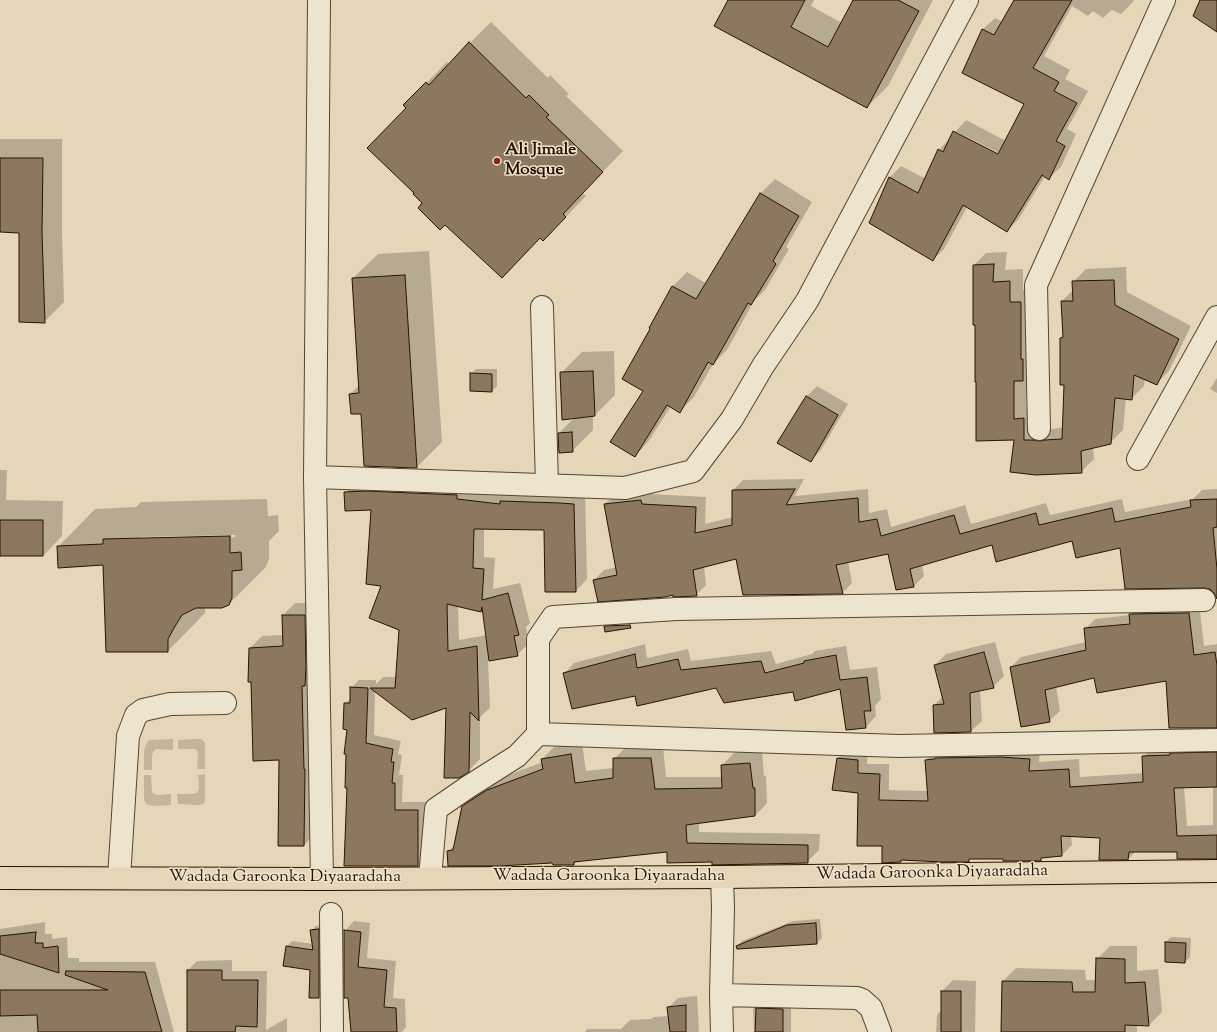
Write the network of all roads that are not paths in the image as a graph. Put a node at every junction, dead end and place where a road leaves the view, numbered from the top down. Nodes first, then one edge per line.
1 (319, 0) edge
2 (968, 0) edge
3 (1164, 0) edge
4 (542, 307) dead end
5 (1216, 322) edge
6 (1039, 429) dead end
7 (1138, 459) dead end
8 (315, 477) junction
9 (547, 485) junction
10 (1204, 600) dead end
11 (225, 703) dead end
12 (538, 734) junction
13 (1217, 740) edge
14 (1217, 871) edge
15 (722, 877) junction
16 (0, 878) edge
17 (119, 878) junction
18 (430, 878) junction
19 (322, 879) junction
20 (331, 914) dead end
21 (722, 995) junction
22 (332, 1032) edge
23 (722, 1032) edge
24 (880, 1032) edge

1 - 8 street
2 - 9 street
3 - 6 street
4 - 9 street
5 - 7 street
8 - 9 street
8 - 19 street
10 - 12 street
11 - 17 street
12 - 13 street
12 - 18 street
14 - 15 main road, Wadada Garoonka Diyaaradaha
15 - 18 main road, Wadada Garoonka Diyaaradaha
15 - 21 street
16 - 17 main road, Wadada Garoonka Diyaaradaha
17 - 19 main road, Wadada Garoonka Diyaaradaha
18 - 19 main road, Wadada Garoonka Diyaaradaha
20 - 22 street
21 - 23 street
21 - 24 street

